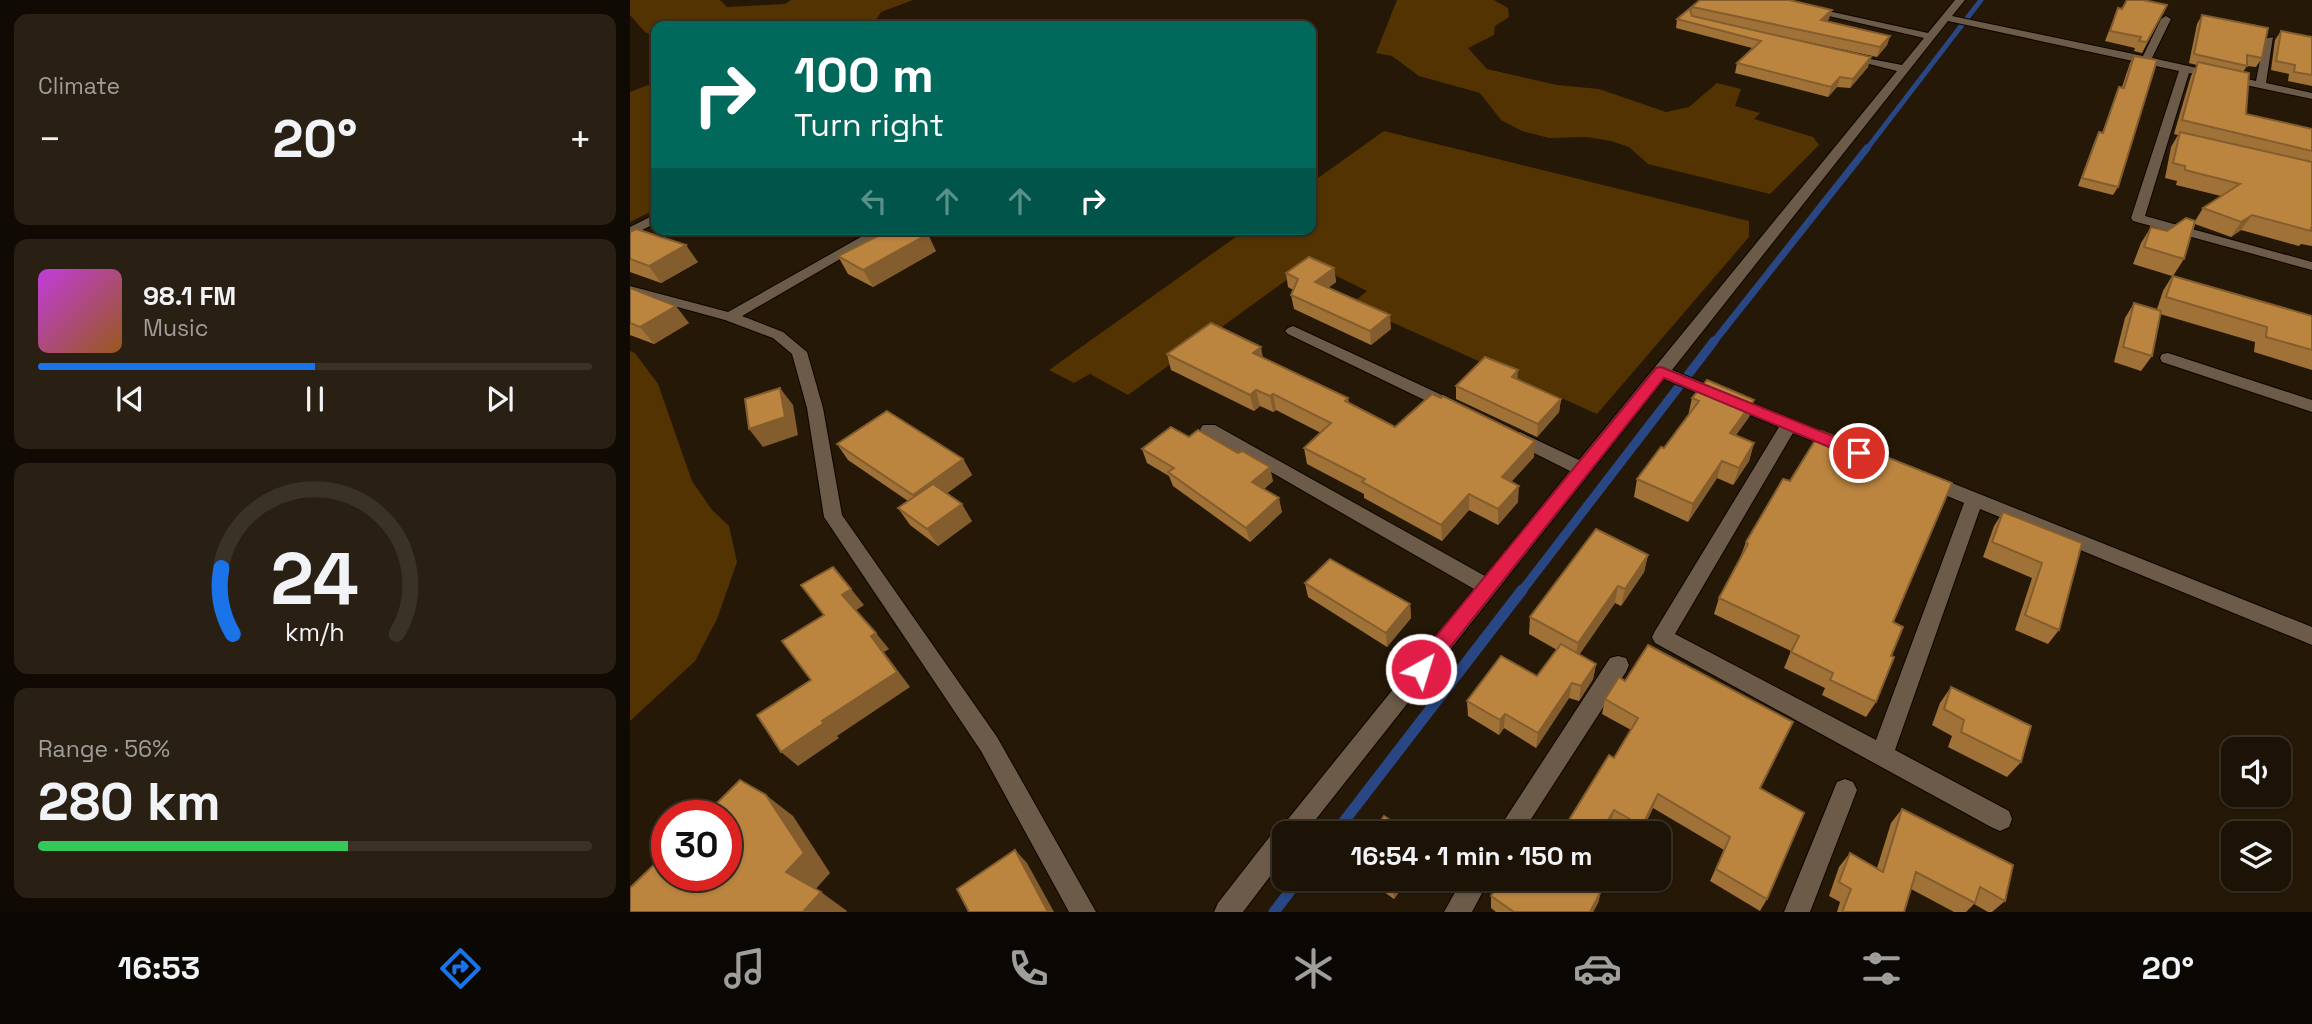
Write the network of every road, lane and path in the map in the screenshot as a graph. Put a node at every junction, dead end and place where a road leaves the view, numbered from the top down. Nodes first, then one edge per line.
1 (1765, 0) edge
2 (1960, 0) edge
3 (1945, 17) junction
4 (2166, 19) edge
5 (1930, 36) junction
6 (2269, 39) edge
7 (1838, 54) edge
8 (2146, 60) junction
9 (1904, 69) junction
10 (2185, 69) junction
11 (2260, 85) junction
12 (2312, 96) edge
13 (651, 221) edge
14 (630, 232) edge
15 (874, 235) edge
16 (2312, 266) edge
17 (630, 290) edge
18 (730, 317) junction
19 (1293, 331) dead end
20 (2168, 358) dead end
21 (1677, 378) junction
22 (2312, 406) edge
23 (1469, 415) edge
24 (1789, 425) junction
25 (1494, 427) edge
26 (1209, 429) dead end
27 (1851, 449) edge
28 (1582, 468) junction
29 (1913, 474) edge
30 (1975, 499) junction
31 (1486, 586) junction
32 (2312, 636) edge
33 (1618, 665) dead end
34 (1881, 756) junction
35 (1845, 790) dead end
36 (2000, 819) dead end
37 (1300, 821) edge
38 (1516, 821) edge
39 (1272, 854) edge
40 (1470, 891) edge
41 (1083, 912) edge
42 (1227, 912) edge
43 (1457, 912) edge
44 (1797, 912) edge

1 - 5 street
2 - 3 street
3 - 5 street
3 - 8 street
4 - 8 street
5 - 9 street
6 - 11 street
7 - 9 street
8 - 10 street
9 - 21 street
10 - 11 street
10 - 16 street
11 - 12 street
13 - 14 street
15 - 18 street
17 - 18 street
18 - 41 street
19 - 23 street
20 - 22 street
21 - 24 street
21 - 28 street
24 - 27 street
24 - 34 street
25 - 28 street
26 - 31 street
28 - 31 street
29 - 30 street
30 - 32 street
30 - 34 street
31 - 37 street
33 - 38 street
34 - 36 street
35 - 44 street
39 - 42 street
40 - 43 street

